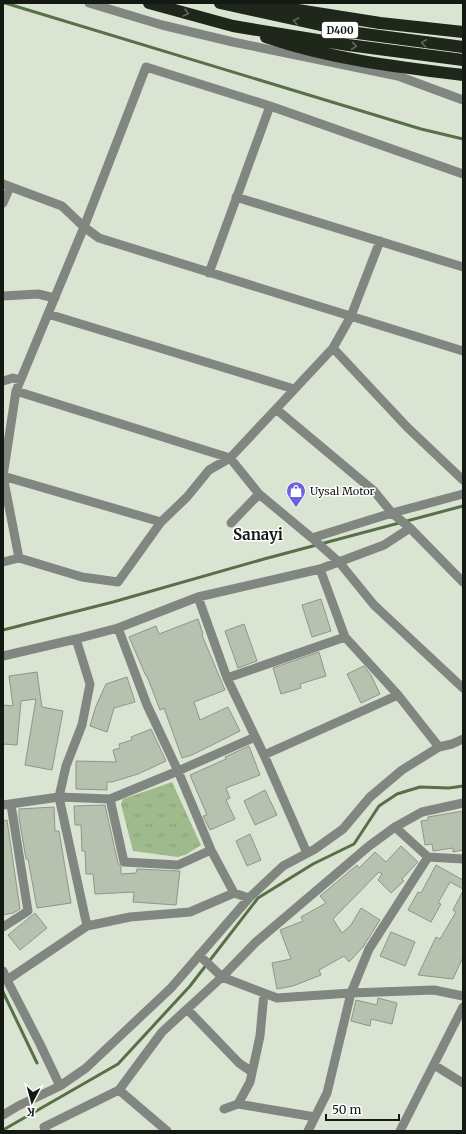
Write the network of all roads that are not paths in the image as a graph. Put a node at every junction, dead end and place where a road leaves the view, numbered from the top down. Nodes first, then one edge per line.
1 (89, 3) edge
2 (149, 3) edge
3 (220, 3) edge
4 (254, 3) edge
5 (233, 26) junction
6 (461, 29) edge
7 (463, 47) edge
8 (463, 60) edge
9 (398, 72) junction
10 (463, 75) edge
11 (463, 100) edge
12 (270, 106) junction
13 (463, 174) edge
14 (7, 185) edge
15 (236, 197) junction
16 (3, 203) edge
17 (84, 227) junction
18 (380, 241) junction
19 (463, 267) edge
20 (209, 273) junction
21 (3, 296) edge
22 (55, 298) junction
23 (48, 314) junction
24 (351, 316) junction
25 (334, 348) junction
26 (463, 351) edge
27 (20, 380) junction
28 (3, 381) edge
29 (294, 390) junction
30 (16, 391) junction
31 (276, 409) junction
32 (230, 458) junction
33 (3, 476) edge
34 (463, 478) edge
35 (259, 494) junction
36 (463, 494) edge
37 (393, 514) junction
38 (161, 522) junction
39 (231, 523) dead end
40 (409, 528) junction
41 (313, 539) junction
42 (19, 558) junction
43 (3, 562) edge
44 (338, 562) junction
45 (320, 570) junction
46 (463, 582) edge
47 (198, 597) junction
48 (118, 628) junction
49 (345, 637) junction
50 (76, 639) junction
51 (3, 656) edge
52 (227, 678) junction
53 (463, 688) edge
54 (398, 695) junction
55 (255, 737) junction
56 (463, 739) edge
57 (439, 747) junction
58 (264, 755) junction
59 (178, 771) junction
60 (59, 797) junction
61 (110, 799) junction
62 (463, 802) edge
63 (7, 805) edge
64 (395, 827) junction
65 (211, 850) junction
66 (307, 853) junction
67 (428, 857) junction
68 (463, 859) edge
69 (234, 893) junction
70 (249, 898) junction
71 (87, 926) junction
72 (3, 927) edge
73 (202, 958) junction
74 (219, 974) junction
75 (5, 976) edge
76 (264, 993) junction
77 (351, 993) junction
78 (463, 996) edge
79 (463, 1007) edge
80 (187, 1009) junction
81 (434, 1065) junction
82 (252, 1072) junction
83 (463, 1082) edge
84 (60, 1086) junction
85 (119, 1090) junction
86 (238, 1104) junction
87 (224, 1110) dead end
88 (3, 1115) edge
89 (315, 1117) junction
90 (43, 1130) edge
91 (310, 1130) edge
92 (167, 1131) edge
93 (400, 1131) edge

1 - 9 street
2 -> 5 highway, D400
7 -> 3 highway, D400
4 - 6 highway
5 -> 8 highway, D400
5 - 9 highway
9 - 10 highway
9 - 11 street
12 - 13 street
12 - 15 street
12 - 17 street
14 - 16 street
14 - 17 street
15 - 18 street
15 - 20 street
17 - 20 street
17 - 22 street
18 - 19 street
18 - 24 street
20 - 24 street
21 - 22 street
22 - 23 street
23 - 27 street
23 - 29 street
24 - 25 street
24 - 26 street
25 - 29 street
25 - 34 street
27 - 28 street
27 - 30 street
29 - 31 street
30 - 32 street
30 - 33 street
31 - 32 street
31 - 37 street
32 - 35 street
32 - 38 street
33 - 38 street
33 - 42 street
35 - 39 street
35 - 41 street
36 - 37 street
37 - 40 street
37 - 41 street
38 - 42 street
40 - 44 street
40 - 46 street
41 - 44 street
42 - 43 street
44 - 45 street
44 - 53 street
45 - 47 street
45 - 49 street
47 - 48 street
47 - 52 street
48 - 50 street
48 - 59 street
49 - 52 street
49 - 54 street
50 - 51 street
50 - 60 street
52 - 55 street
54 - 57 street
54 - 58 street
55 - 58 street
55 - 59 street
56 - 57 street
57 - 66 street
58 - 66 street
59 - 61 street
59 - 65 street
60 - 61 street
60 - 63 street
60 - 71 street
61 - 65 street
62 - 64 street
63 - 72 street
64 - 67 street
64 - 74 street
65 - 69 street
66 - 70 street
67 - 68 street
67 - 77 street
69 - 70 street
69 - 71 street
70 - 73 street
71 - 75 street
73 - 74 street
73 - 84 street
74 - 76 street
74 - 80 street
75 - 84 street
76 - 77 street
76 - 82 street
77 - 78 street
77 - 89 street
79 - 81 street
80 - 82 street
80 - 85 street
81 - 83 street
81 - 93 street
82 - 86 street
84 - 88 street
85 - 90 street
85 - 92 street
86 - 87 street
86 - 89 street
89 - 91 street

